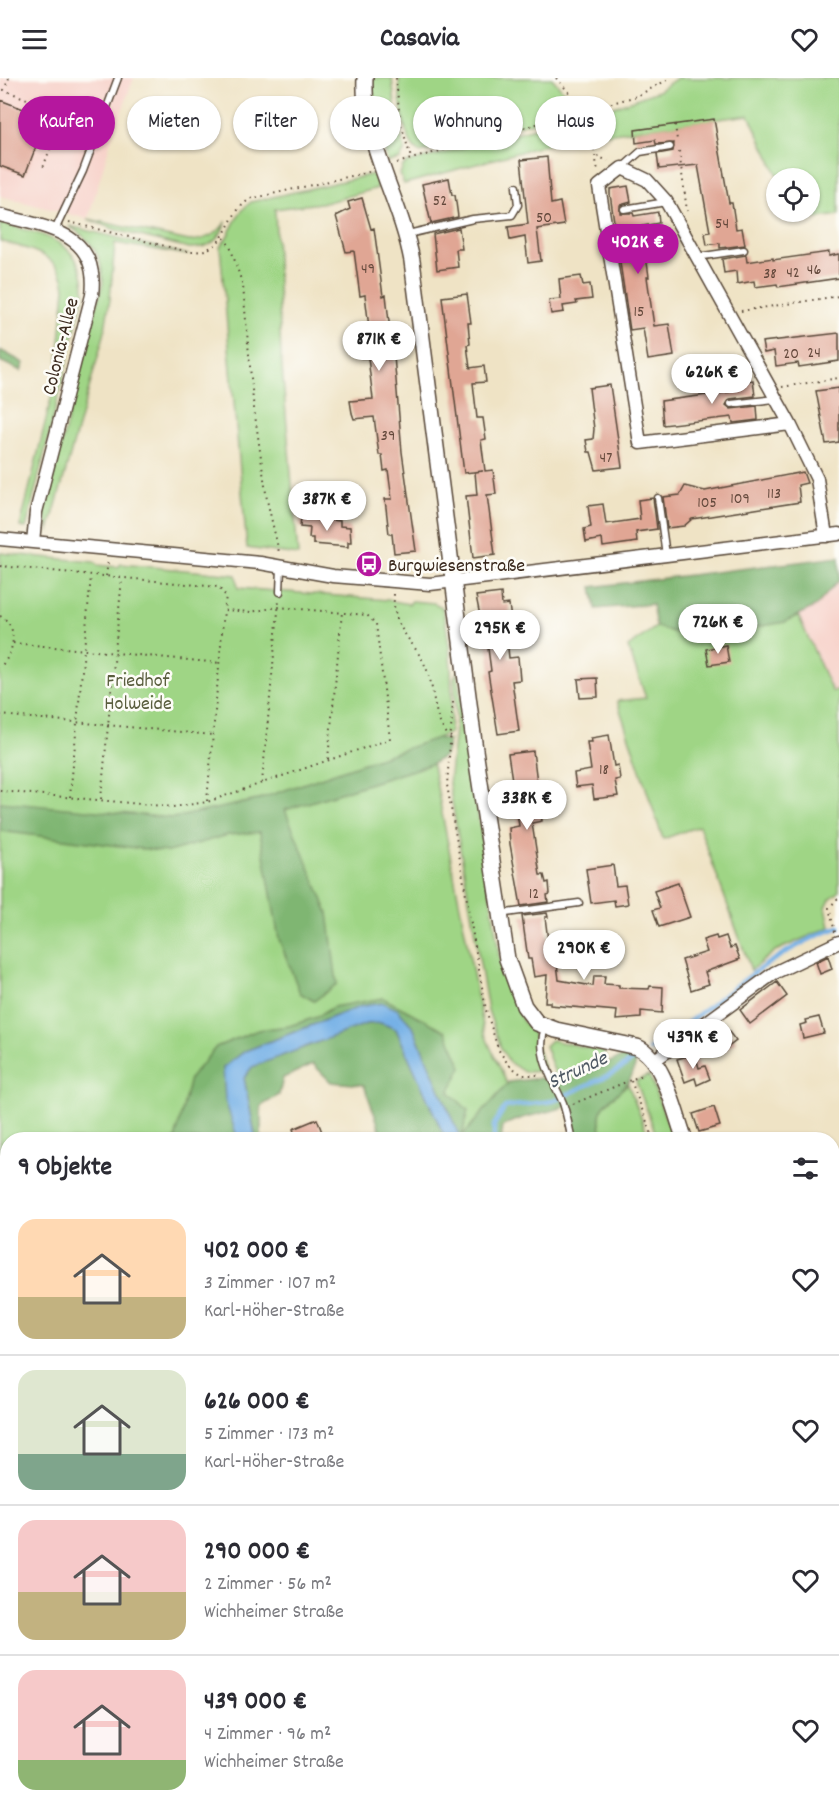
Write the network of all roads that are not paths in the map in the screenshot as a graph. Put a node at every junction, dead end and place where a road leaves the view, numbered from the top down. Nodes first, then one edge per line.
1 (118, 78) edge
2 (365, 78) edge
3 (670, 147) dead end
4 (622, 168) junction
5 (516, 187) dead end
6 (666, 201) junction
7 (624, 209) dead end
8 (0, 215) edge
9 (57, 224) junction
10 (407, 234) junction
11 (744, 250) dead end
12 (696, 257) junction
13 (772, 394) junction
14 (732, 404) dead end
15 (790, 424) junction
16 (658, 498) dead end
17 (833, 535) edge
18 (0, 539) edge
19 (33, 542) junction
20 (666, 555) junction
21 (281, 566) junction
22 (453, 582) junction
23 (280, 592) road end
24 (579, 903) dead end
25 (499, 914) junction
26 (839, 942) edge
27 (545, 1027) junction
28 (649, 1054) junction
29 (570, 1132) edge
30 (682, 1132) edge

1 - 9 lane
2 - 10 street
3 - 4 lane
4 - 6 street
4 - 15 street
5 - 10 lane
6 - 7 lane
6 - 12 street
8 - 9 street, Colonia-Allee
9 - 19 street, Colonia-Allee
10 - 22 street
11 - 12 lane
12 - 13 street
13 - 14 lane
13 - 15 street
15 - 17 street
16 - 20 lane
17 - 20 street
18 - 19 street
19 - 21 street
20 - 22 street
21 - 22 street
21 - 23 lane
22 - 25 street
24 - 25 lane
25 - 27 street
26 - 28 street
27 - 28 street
27 - 29 lane
28 - 30 street

